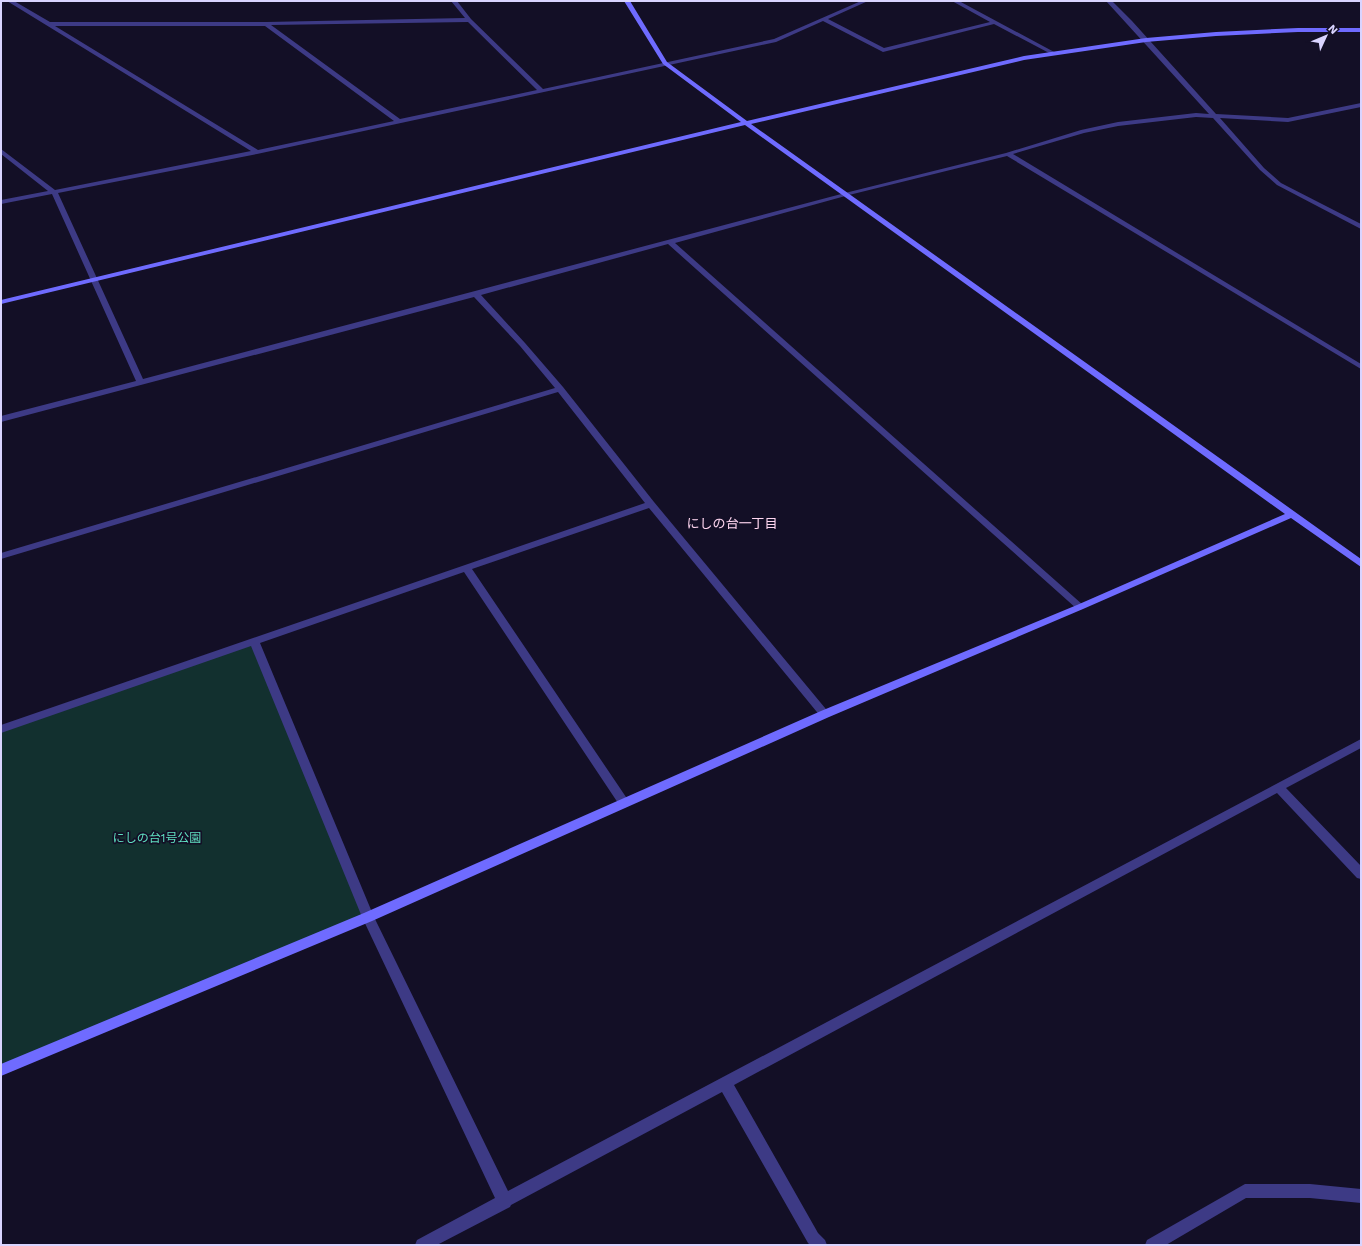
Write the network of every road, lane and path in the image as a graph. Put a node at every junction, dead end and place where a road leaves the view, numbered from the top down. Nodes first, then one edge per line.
1 (10, 1) edge
2 (454, 1) edge
3 (630, 1) edge
4 (865, 1) edge
5 (955, 1) edge
6 (1109, 1) edge
7 (823, 19) junction
8 (469, 20) junction
9 (995, 22) junction
10 (49, 24) junction
11 (266, 24) junction
12 (1361, 30) edge
13 (1146, 40) junction
14 (1053, 53) junction
15 (665, 63) junction
16 (542, 91) junction
17 (1361, 105) edge
18 (1216, 116) junction
19 (399, 122) junction
20 (746, 123) junction
21 (1, 151) edge
22 (257, 152) junction
23 (1008, 154) junction
24 (55, 193) junction
25 (847, 194) junction
26 (1, 202) edge
27 (1361, 227) edge
28 (670, 242) junction
29 (94, 280) junction
30 (476, 294) junction
31 (1, 302) edge
32 (1361, 367) edge
33 (140, 382) junction
34 (560, 389) junction
35 (1, 419) edge
36 (651, 504) junction
37 (1291, 514) junction
38 (1, 556) edge
39 (1361, 564) edge
40 (466, 568) junction
41 (1080, 607) junction
42 (254, 642) junction
43 (825, 714) junction
44 (1, 729) edge
45 (1361, 743) edge
46 (1278, 787) junction
47 (624, 803) junction
48 (1361, 874) edge
49 (368, 917) junction
50 (1, 1070) edge
51 (725, 1083) junction
52 (1361, 1196) edge
53 (505, 1202) junction
54 (422, 1245) edge
55 (820, 1245) edge
56 (1152, 1245) edge

1 - 10 street
2 - 8 street
3 - 15 street
4 - 7 street
5 - 9 street
6 - 13 street
7 - 9 street
7 - 15 street
8 - 11 street
8 - 16 street
9 - 14 street
10 - 11 street
10 - 22 street
11 - 19 street
12 - 13 street
13 - 14 street
13 - 18 street
14 - 20 street
15 - 16 street
15 - 20 street
16 - 19 street
17 - 18 street
18 - 23 street
18 - 27 street
19 - 22 street
20 - 25 street
20 - 29 street
21 - 24 street
22 - 24 street
23 - 25 street
23 - 32 street
24 - 26 street
24 - 29 street
25 - 28 street
25 - 37 street
28 - 30 street
28 - 41 street
29 - 31 street
29 - 33 street
30 - 33 street
30 - 34 street
33 - 35 street
34 - 36 street
34 - 38 street
36 - 40 street
36 - 43 street
37 - 39 street
37 - 41 street
40 - 42 street
40 - 47 street
41 - 43 street
42 - 44 street
42 - 49 street
43 - 47 street
45 - 46 street
46 - 48 street
46 - 51 street
47 - 49 street
49 - 50 street
49 - 53 street
51 - 53 street
51 - 55 street
52 - 56 street
53 - 54 street

